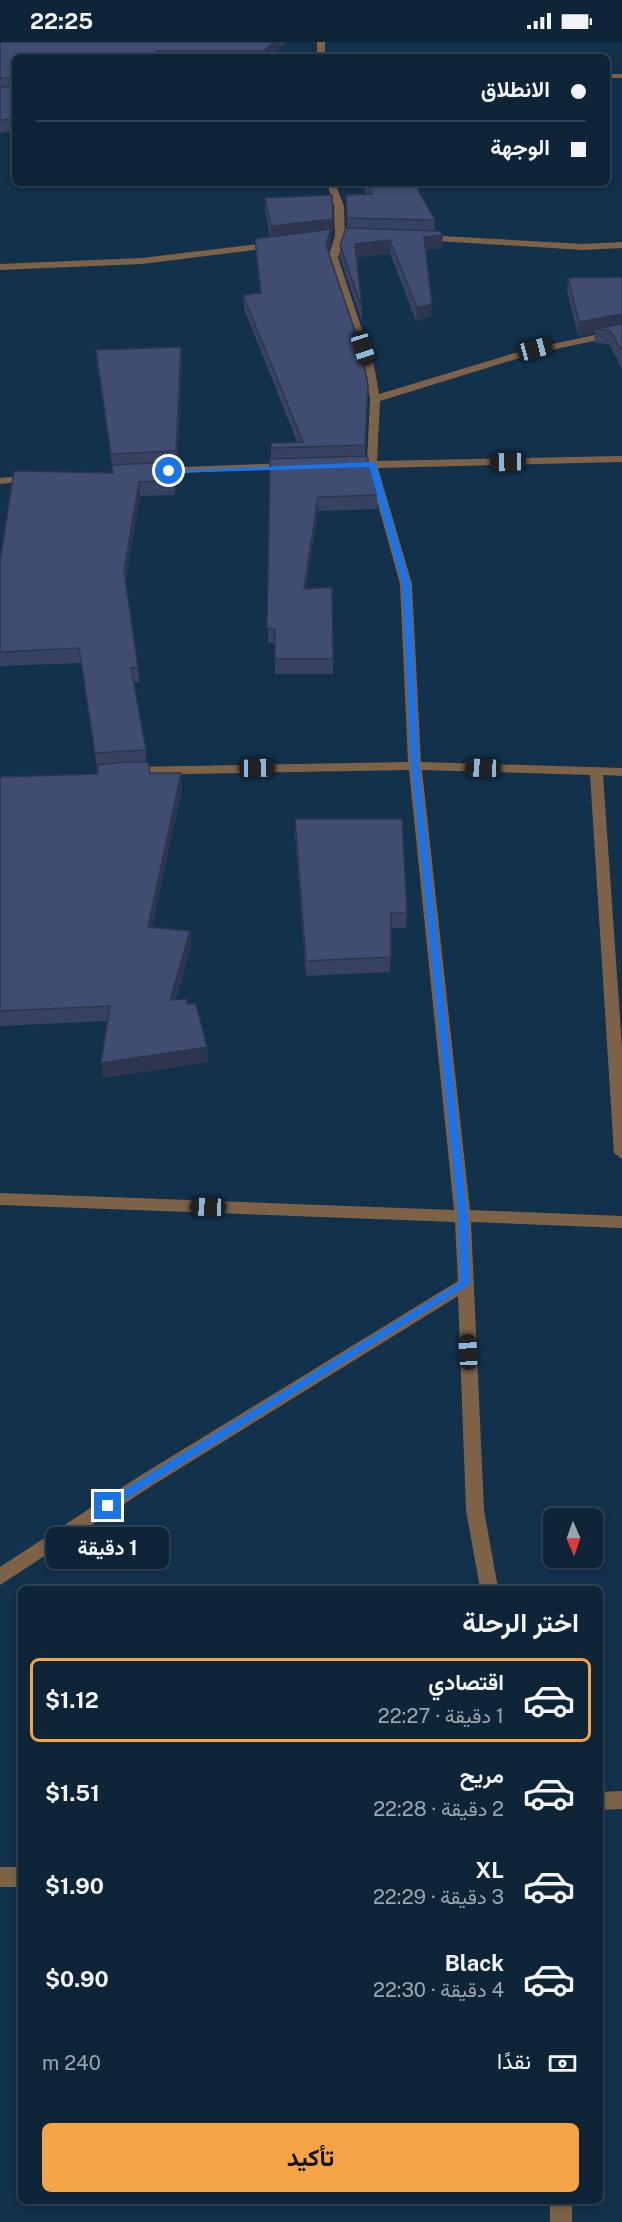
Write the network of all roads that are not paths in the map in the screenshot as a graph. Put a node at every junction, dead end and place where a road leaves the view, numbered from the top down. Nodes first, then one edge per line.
1 (332, 186) edge
2 (408, 238) edge
3 (285, 243) edge
4 (622, 245) edge
5 (0, 267) edge
6 (622, 332) edge
7 (375, 399) junction
8 (622, 459) edge
9 (372, 464) junction
10 (351, 465) edge
11 (308, 466) edge
12 (138, 472) edge
13 (46, 477) edge
14 (0, 481) edge
15 (415, 766) junction
16 (117, 772) edge
17 (596, 772) junction
18 (622, 772) edge
19 (622, 1153) edge
20 (0, 1199) edge
21 (463, 1217) junction
22 (622, 1222) edge
23 (465, 1284) junction
24 (0, 1577) edge
25 (489, 1586) edge
26 (622, 1800) edge
27 (603, 1801) edge
28 (0, 1877) edge
29 (18, 1877) edge
30 (561, 2204) edge
31 (561, 2222) edge

1 - 7 street
2 - 4 street
3 - 5 street
6 - 7 street
7 - 9 street
8 - 9 street
9 - 10 street
9 - 15 street
11 - 12 street
13 - 14 street
15 - 16 street
15 - 17 street
15 - 21 street
17 - 18 street
17 - 19 street
20 - 21 street
21 - 22 street
21 - 23 street
23 - 24 street
23 - 25 street
26 - 27 street
28 - 29 street
30 - 31 street

